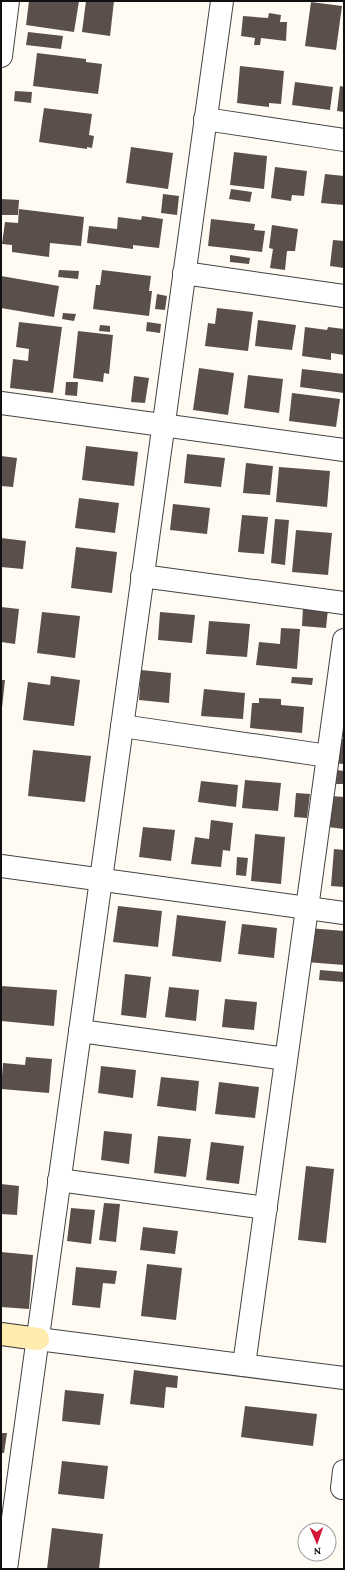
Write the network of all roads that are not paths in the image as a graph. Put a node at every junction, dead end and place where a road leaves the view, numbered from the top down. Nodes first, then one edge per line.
1 (8, 1) edge
2 (222, 1) edge
3 (1, 56) edge
4 (205, 119) junction
5 (344, 140) edge
6 (184, 273) junction
7 (344, 296) edge
8 (1, 403) edge
9 (163, 425) junction
10 (344, 450) edge
11 (142, 576) junction
12 (344, 604) edge
13 (344, 640) edge
14 (122, 726) junction
15 (328, 756) junction
16 (1, 866) edge
17 (101, 880) junction
18 (307, 908) junction
19 (344, 913) edge
20 (80, 1030) junction
21 (286, 1059) junction
22 (59, 1180) junction
23 (266, 1208) junction
24 (1, 1334) edge
25 (38, 1339) junction
26 (244, 1365) junction
27 (344, 1378) edge
28 (6, 1569) edge

1 - 3 street
2 - 4 street
4 - 5 street
4 - 6 street
6 - 7 street
6 - 9 street
8 - 9 street
9 - 10 street
9 - 11 street
11 - 12 street
11 - 14 street
13 - 15 street
14 - 15 street
14 - 17 street
15 - 18 street
16 - 17 street
17 - 18 street
17 - 20 street
18 - 19 street
18 - 21 street
20 - 21 street
20 - 22 street
21 - 23 street
22 - 23 street
22 - 25 street
23 - 26 street
24 - 25 street
25 - 26 street
25 - 28 street
26 - 27 street

